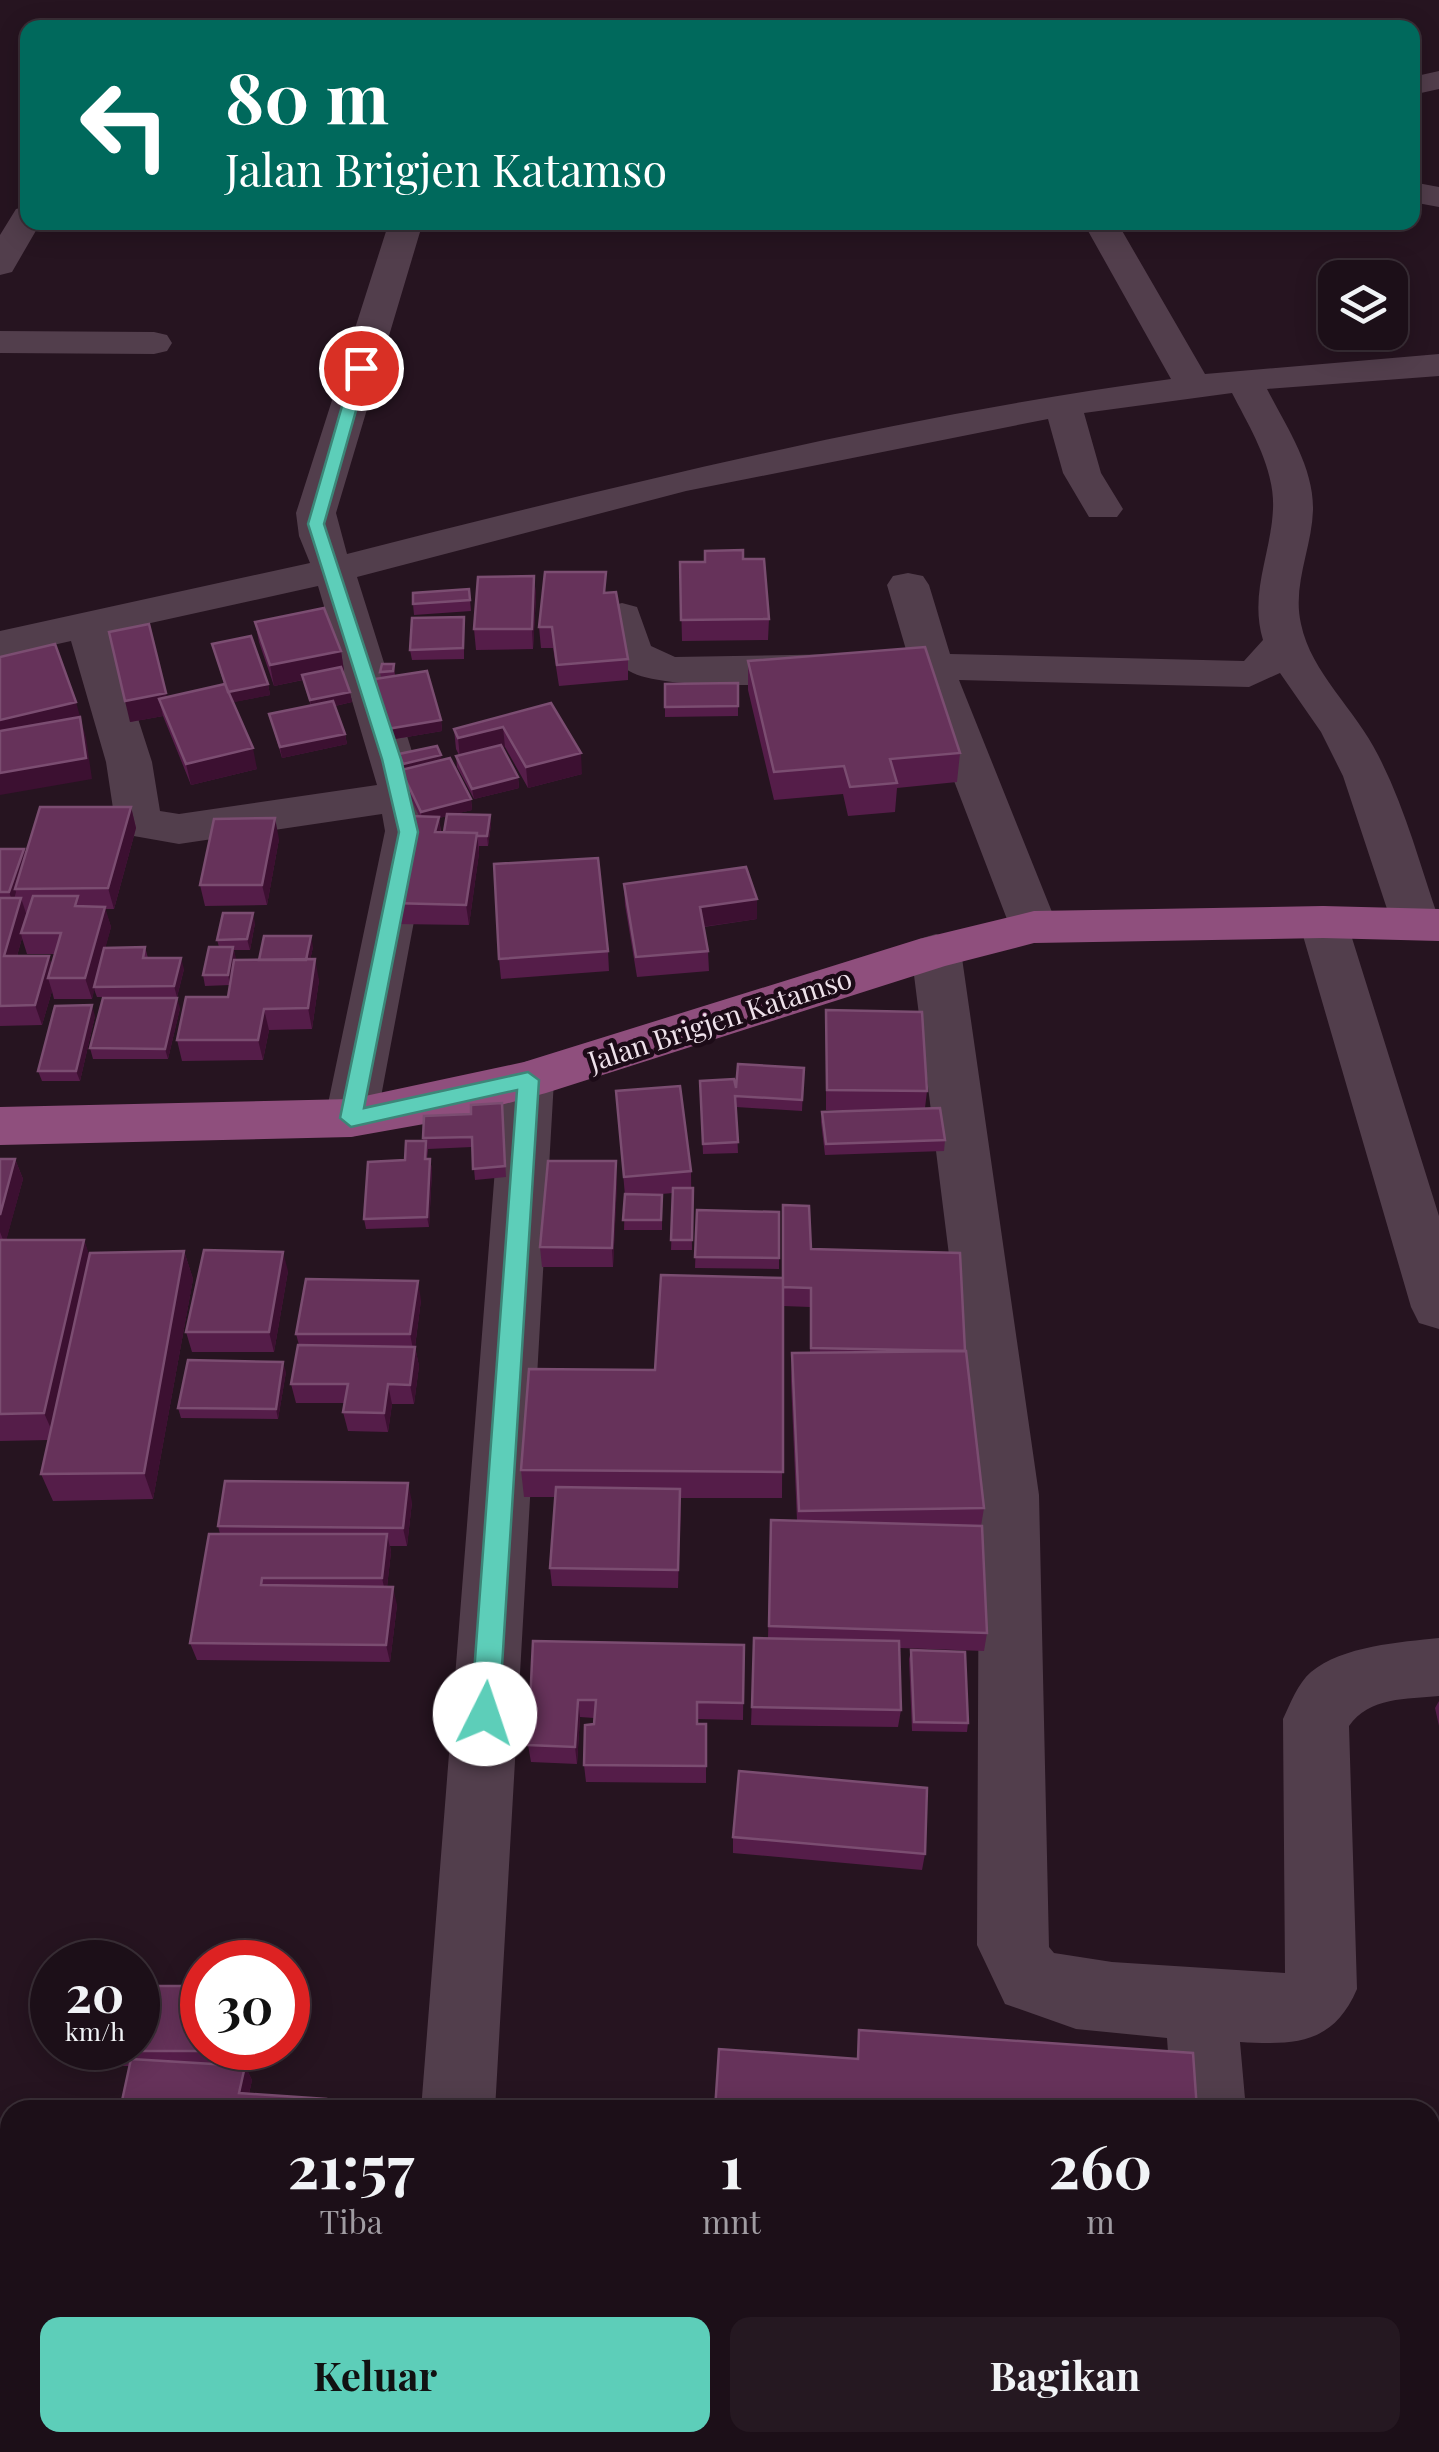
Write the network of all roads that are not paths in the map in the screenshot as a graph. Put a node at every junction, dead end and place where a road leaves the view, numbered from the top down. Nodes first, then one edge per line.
1 (20, 230) edge
2 (404, 230) edge
3 (1105, 230) edge
4 (0, 264) edge
5 (0, 342) edge
6 (154, 344) dead end
7 (1439, 365) edge
8 (1244, 380) junction
9 (1194, 386) junction
10 (1063, 405) junction
11 (1103, 509) dead end
12 (334, 570) junction
13 (908, 586) dead end
14 (622, 616) edge
15 (86, 625) junction
16 (1284, 642) junction
17 (0, 644) edge
18 (932, 666) junction
19 (403, 796) junction
20 (1323, 922) junction
21 (1428, 925) edge
22 (1034, 927) junction
23 (936, 951) junction
24 (528, 1080) junction
25 (351, 1118) junction
26 (0, 1126) edge
27 (1439, 1307) edge
28 (1439, 1667) edge
29 (1200, 2002) junction
30 (459, 2100) edge
31 (1208, 2100) edge

1 - 4 street
2 - 12 street
3 - 9 street
5 - 6 street
7 - 8 street
8 - 9 street
8 - 16 street
9 - 10 street
10 - 11 street
10 - 12 street
12 - 15 street
12 - 19 street
13 - 18 street
14 - 18 street
15 - 17 street
15 - 19 street
16 - 18 street
16 - 21 street
18 - 22 street
19 - 25 street
20 - 21 main road, Jalan Brigjen Katamso
20 - 22 main road, Jalan Brigjen Katamso
20 - 27 street
22 - 23 main road, Jalan Brigjen Katamso
23 - 24 main road, Jalan Brigjen Katamso
23 - 29 street
24 - 25 main road, Jalan Brigjen Katamso
24 - 30 street
25 - 26 main road, Jalan Brigjen Katamso
28 - 29 street
29 - 31 street

